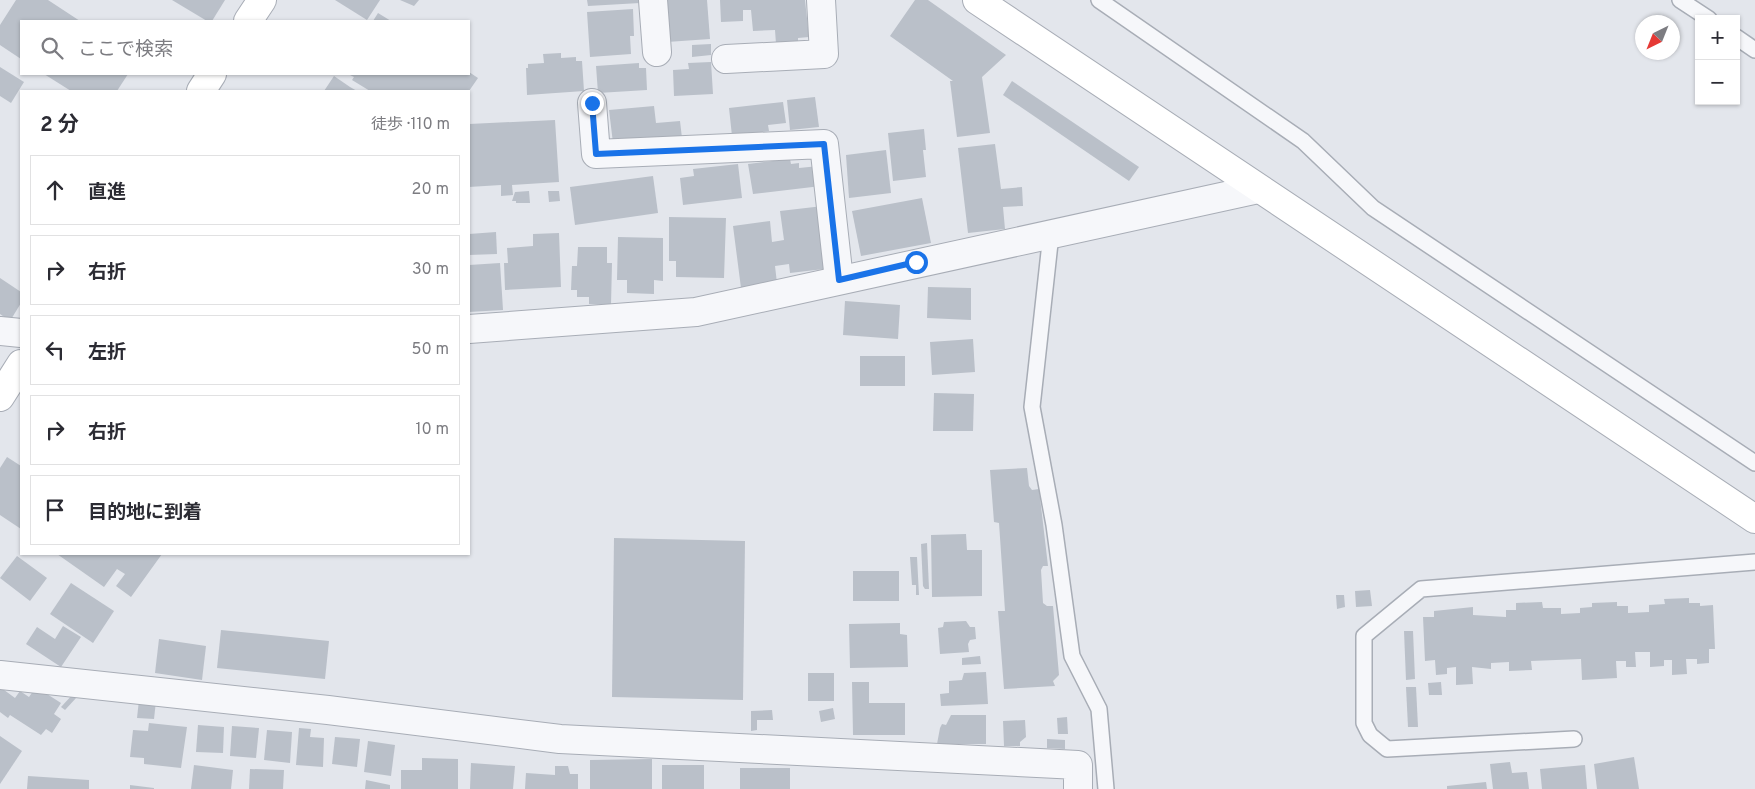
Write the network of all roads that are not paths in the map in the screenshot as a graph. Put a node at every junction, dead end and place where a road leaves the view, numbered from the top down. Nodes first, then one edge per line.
1 (262, 0) edge
2 (653, 0) edge
3 (821, 0) edge
4 (977, 0) edge
5 (1099, 0) edge
6 (1680, 0) edge
7 (1702, 15) edge
8 (249, 20) edge
9 (1740, 40) edge
10 (1755, 50) edge
11 (656, 52) dead end
12 (726, 59) dead end
13 (211, 75) edge
14 (202, 90) edge
15 (592, 103) dead end
16 (1258, 189) junction
17 (1051, 234) junction
18 (839, 280) junction
19 (470, 329) edge
20 (0, 331) edge
21 (20, 333) edge
22 (20, 366) edge
23 (0, 397) edge
24 (1755, 463) edge
25 (1755, 519) edge
26 (1755, 562) edge
27 (0, 675) edge
28 (1574, 738) dead end
29 (1078, 789) edge
30 (1106, 789) edge

1 - 8 street
2 - 11 street
3 - 12 street
4 - 16 street
5 - 24 lane
6 - 7 lane
9 - 10 lane
13 - 14 street
15 - 18 street
16 - 17 street
16 - 25 street
17 - 18 street
17 - 30 lane
18 - 19 street
20 - 21 street
22 - 23 street
26 - 28 lane
27 - 29 street

